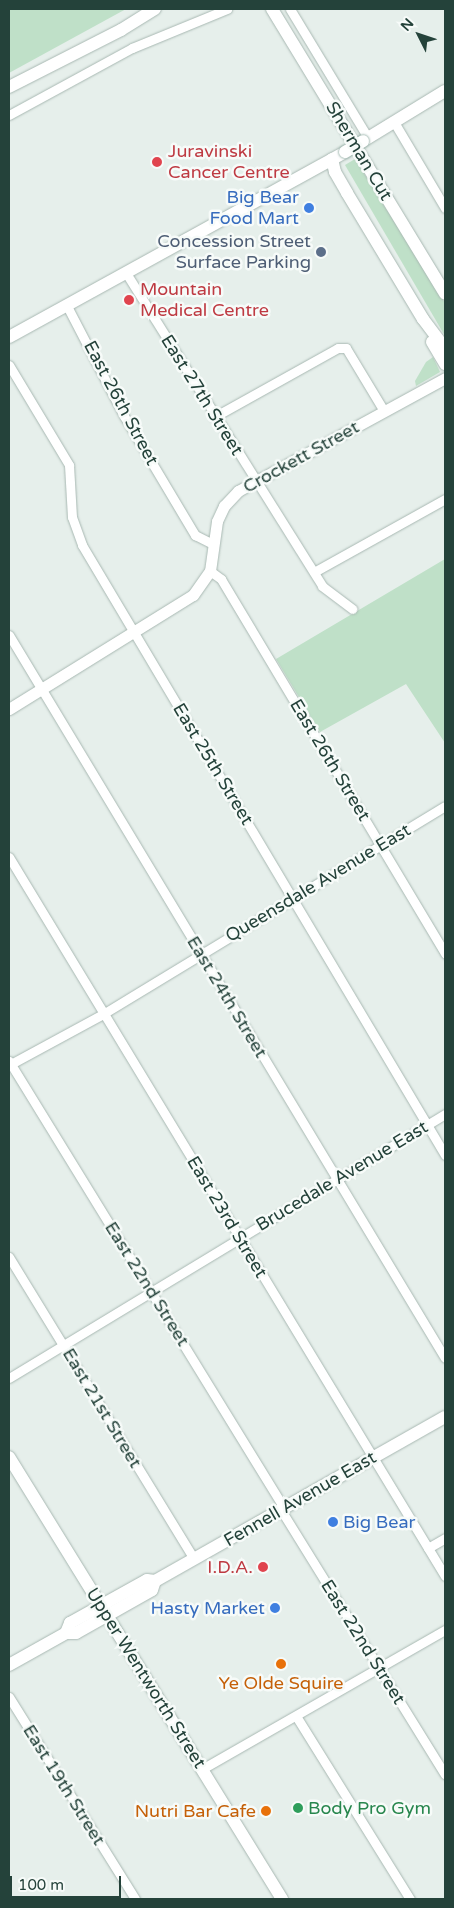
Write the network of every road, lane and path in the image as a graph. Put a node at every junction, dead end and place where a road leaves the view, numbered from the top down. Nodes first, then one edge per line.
1 (155, 9) edge
2 (227, 9) edge
3 (272, 9) edge
4 (290, 9) edge
5 (9, 88) edge
6 (445, 91) edge
7 (9, 115) edge
8 (394, 122) junction
9 (366, 139) junction
10 (332, 159) junction
11 (445, 208) edge
12 (126, 273) junction
13 (445, 293) edge
14 (67, 306) junction
15 (423, 319) junction
16 (9, 337) edge
17 (445, 348) edge
18 (445, 364) edge
19 (9, 365) edge
20 (445, 378) edge
21 (384, 411) junction
22 (214, 417) junction
23 (256, 481) junction
24 (445, 499) edge
25 (213, 544) junction
26 (210, 571) junction
27 (314, 572) junction
28 (352, 609) dead end
29 (134, 632) junction
30 (9, 635) edge
31 (41, 690) junction
32 (9, 709) edge
33 (445, 806) edge
34 (380, 846) junction
35 (9, 857) edge
36 (293, 899) junction
37 (445, 954) edge
38 (201, 955) junction
39 (103, 1014) junction
40 (9, 1064) edge
41 (445, 1114) edge
42 (428, 1124) junction
43 (445, 1155) edge
44 (337, 1179) junction
45 (240, 1238) junction
46 (9, 1257) edge
47 (152, 1292) junction
48 (64, 1346) junction
49 (445, 1358) edge
50 (9, 1378) edge
51 (445, 1416) edge
52 (9, 1457) edge
53 (372, 1458) junction
54 (282, 1509) junction
55 (445, 1538) edge
56 (428, 1548) junction
57 (194, 1559) junction
58 (445, 1576) edge
59 (105, 1610) junction
60 (445, 1630) edge
61 (9, 1665) edge
62 (379, 1668) junction
63 (9, 1697) edge
64 (296, 1716) junction
65 (202, 1769) junction
66 (445, 1774) edge
67 (134, 1899) edge
68 (282, 1899) edge
69 (410, 1899) edge

1 - 5 main road
2 - 7 street
3 - 13 main road, Sherman Cut
4 - 9 street
6 - 8 main road
8 - 9 main road
8 - 11 street
9 - 10 main road, bridge
10 - 12 main road
10 - 15 main road
12 - 14 main road
12 - 22 street, East 27th Street
14 - 16 main road
14 - 25 street, East 26th Street
15 - 17 main road
15 - 18 main road
19 - 29 street, East 25th Street
20 - 21 street, Crockett Street
21 - 22 street
21 - 23 street, Crockett Street
22 - 23 street, East 27th Street
23 - 25 street, Crockett Street
23 - 27 street, East 27th Street
24 - 27 street
25 - 26 street, Crockett Street
26 - 29 street, Crockett Street
26 - 34 street, East 26th Street
27 - 28 street, East 27th Street
29 - 31 street, Crockett Street
29 - 36 street, East 25th Street
30 - 31 street, East 24th Street
31 - 32 street, Crockett Street
31 - 38 street, East 24th Street
33 - 34 street, Queensdale Avenue East
34 - 36 street, Queensdale Avenue East
34 - 37 street, East 26th Street
35 - 39 street, East 23rd Street
36 - 38 street, Queensdale Avenue East
36 - 42 street, East 25th Street
38 - 39 street, Queensdale Avenue East
38 - 44 street, East 24th Street
39 - 40 street, Queensdale Avenue East
39 - 45 street, East 23rd Street
40 - 47 street, East 22nd Street
41 - 42 street, Brucedale Avenue East
42 - 43 street, East 25th Street
42 - 44 street, Brucedale Avenue East
44 - 45 street, Brucedale Avenue East
44 - 49 street, East 24th Street
45 - 47 street, Brucedale Avenue East
45 - 53 street, East 23rd Street
46 - 48 street, East 21st Street
47 - 48 street, Brucedale Avenue East
47 - 54 street, East 22nd Street
48 - 50 street, Brucedale Avenue East
48 - 57 street, East 21st Street
51 - 53 main road, Fennell Avenue East
52 - 59 main road, Upper Wentworth Street
53 - 54 main road, Fennell Avenue East
53 - 56 street, East 23rd Street
54 - 57 main road, Fennell Avenue East
54 - 62 street, East 22nd Street
55 - 56 street
56 - 58 street, East 23rd Street
57 - 59 main road, Fennell Avenue East
59 - 61 main road, Fennell Avenue East
59 - 65 main road, Upper Wentworth Street
60 - 62 street
62 - 64 street
62 - 66 street, East 22nd Street
63 - 67 street, East 19th Street
64 - 65 street
64 - 69 street
65 - 68 main road, Upper Wentworth Street

